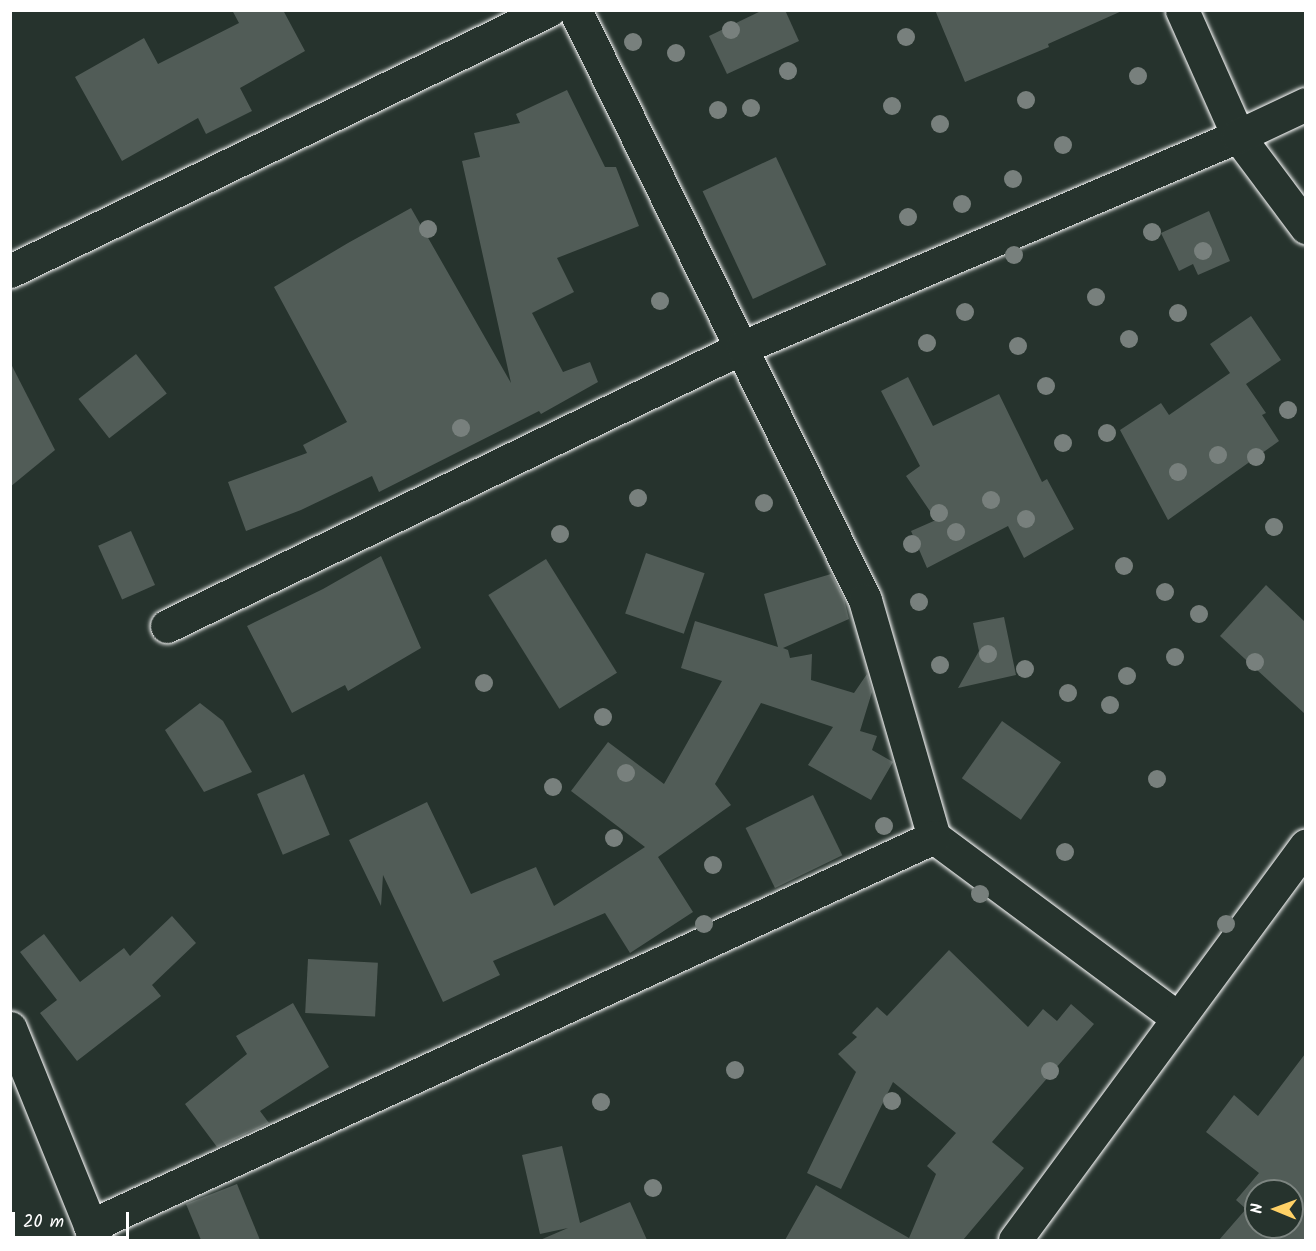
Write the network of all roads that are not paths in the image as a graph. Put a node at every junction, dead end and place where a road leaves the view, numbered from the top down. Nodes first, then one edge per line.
1 (549, 10) edge
2 (575, 10) edge
3 (1182, 10) edge
4 (1305, 104) edge
5 (1238, 136) junction
6 (1305, 227) edge
7 (10, 271) edge
8 (742, 347) junction
9 (167, 626) dead end
10 (934, 837) junction
11 (1305, 846) edge
12 (1178, 1018) junction
13 (10, 1028) edge
14 (93, 1233) edge
15 (1015, 1240) edge

1 - 7 street
2 - 8 street
3 - 5 street
4 - 5 street
5 - 6 street
5 - 8 street
8 - 9 street
8 - 10 street
10 - 12 street
10 - 14 street
11 - 12 street
12 - 15 street
13 - 14 street

